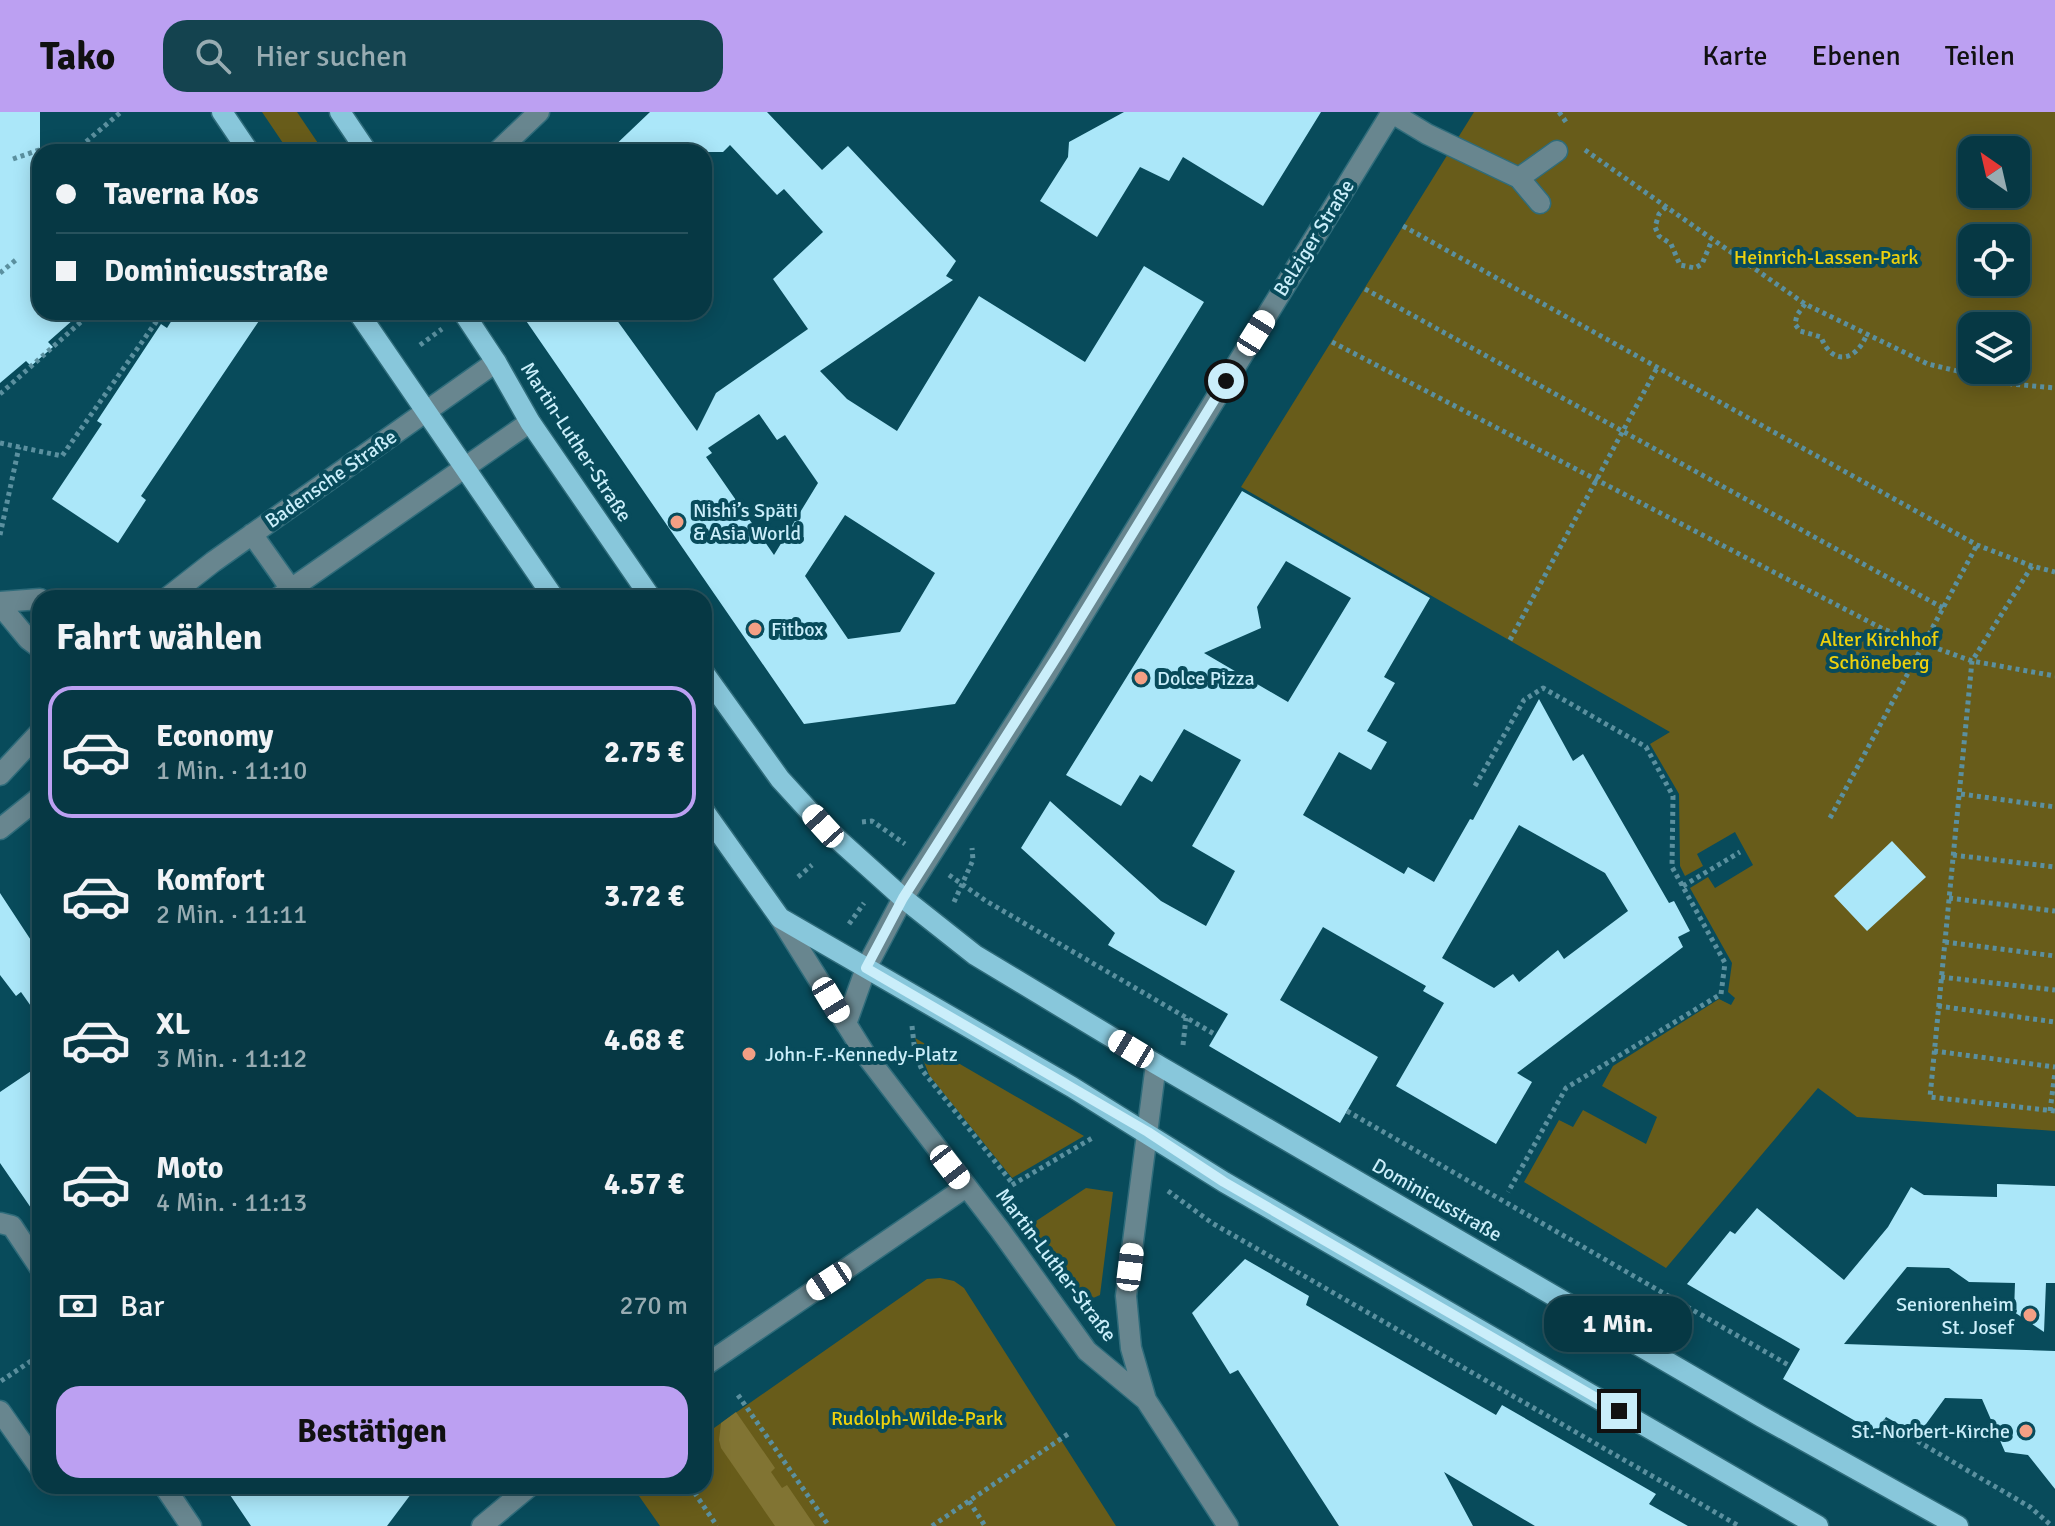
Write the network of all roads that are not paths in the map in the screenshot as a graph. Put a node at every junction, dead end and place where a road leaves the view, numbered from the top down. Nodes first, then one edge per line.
1 (222, 112) edge
2 (340, 112) edge
3 (539, 112) edge
4 (1392, 112) edge
5 (244, 144) edge
6 (362, 144) edge
7 (505, 144) edge
8 (1557, 151) dead end
9 (1519, 178) junction
10 (1540, 203) dead end
11 (363, 320) edge
12 (468, 320) edge
13 (496, 362) junction
14 (426, 412) junction
15 (530, 422) junction
16 (464, 468) junction
17 (252, 534) junction
18 (178, 590) edge
19 (283, 590) edge
20 (289, 590) edge
21 (548, 590) edge
22 (646, 590) edge
23 (32, 600) edge
24 (0, 604) edge
25 (32, 642) edge
26 (712, 684) edge
27 (32, 741) edge
28 (0, 775) edge
29 (32, 803) edge
30 (712, 822) edge
31 (0, 829) edge
32 (903, 898) junction
33 (780, 918) junction
34 (866, 968) junction
35 (846, 1024) junction
36 (1156, 1064) junction
37 (1148, 1132) junction
38 (966, 1187) junction
39 (0, 1223) edge
40 (32, 1256) edge
41 (712, 1361) edge
42 (1146, 1400) junction
43 (0, 1411) edge
44 (32, 1457) edge
45 (169, 1494) edge
46 (520, 1494) edge
47 (191, 1526) edge
48 (482, 1526) edge
49 (1228, 1526) edge
50 (1818, 1526) edge
51 (1958, 1526) edge

1 - 5 main road
2 - 6 main road
3 - 7 street
4 - 9 street
4 - 32 street, Belziger Straße
8 - 9 street
9 - 10 street
11 - 14 main road
12 - 13 main road, Martin-Luther-Straße
13 - 14 street, Badensche Straße
13 - 15 main road, Martin-Luther-Straße
14 - 16 main road
14 - 17 street, Badensche Straße
15 - 16 street
15 - 22 main road, Martin-Luther-Straße
16 - 20 street
16 - 21 main road
17 - 18 street, Badensche Straße
17 - 19 street
23 - 24 street
24 - 25 street
26 - 32 main road
27 - 28 street
29 - 31 street
30 - 33 main road
32 - 34 street, Belziger Straße
32 - 36 main road, Dominicusstraße
33 - 34 main road
33 - 35 street
34 - 35 street, Belziger Straße
34 - 37 main road
35 - 38 street
36 - 37 street, Martin-Luther-Straße
36 - 51 main road, Dominicusstraße
37 - 42 street, Martin-Luther-Straße
37 - 50 main road
38 - 41 street
38 - 42 street, Martin-Luther-Straße
39 - 40 street
42 - 49 street, Martin-Luther-Straße
43 - 44 street
45 - 47 street
46 - 48 street

